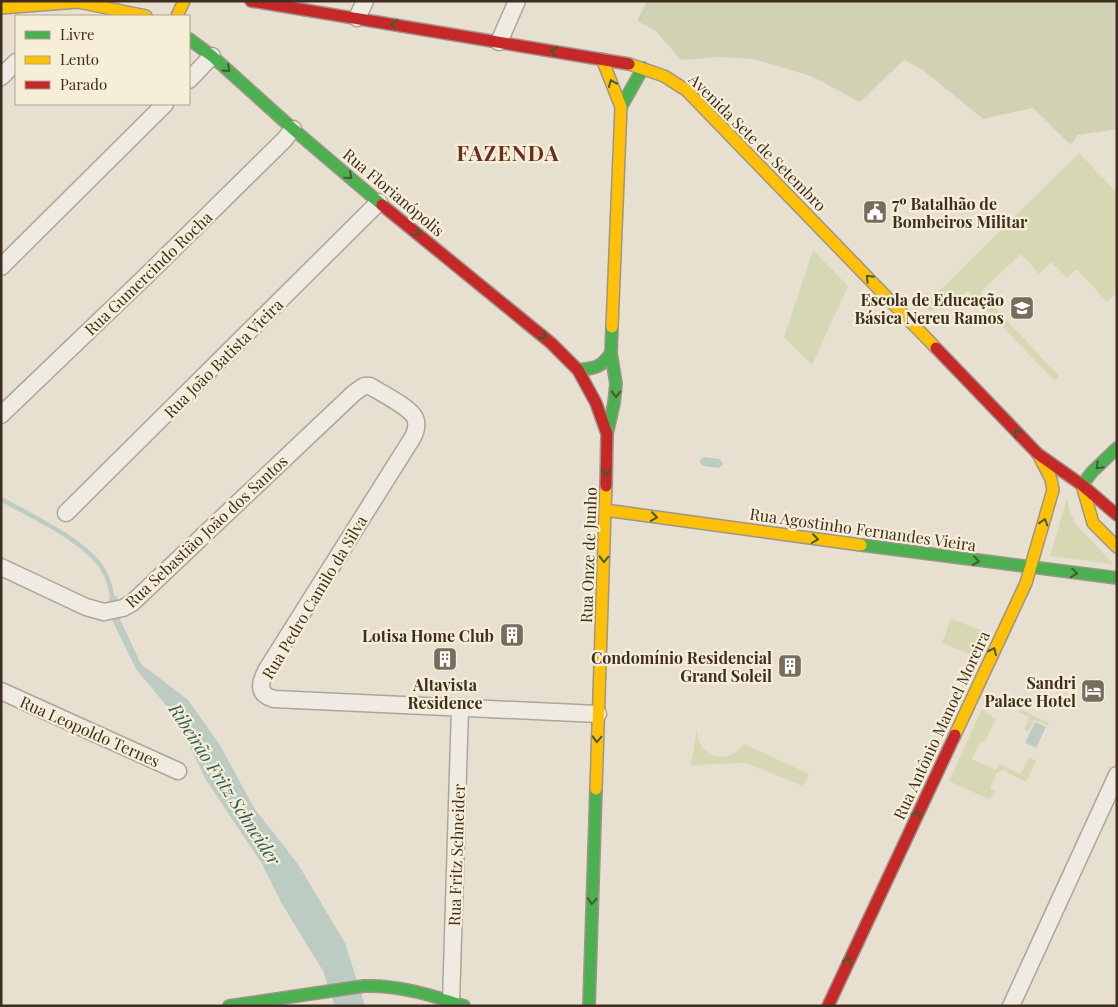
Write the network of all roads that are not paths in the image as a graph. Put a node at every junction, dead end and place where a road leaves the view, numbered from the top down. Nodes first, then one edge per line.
1 (184, 1) edge
2 (251, 1) edge
3 (365, 1) edge
4 (517, 1) edge
5 (78, 2) edge
6 (1, 8) edge
7 (65, 15) edge
8 (141, 15) edge
9 (177, 15) edge
10 (357, 18) junction
11 (190, 40) edge
12 (499, 42) junction
13 (212, 56) junction
14 (602, 59) junction
15 (15, 63) edge
16 (643, 68) junction
17 (1, 77) edge
18 (190, 79) edge
19 (163, 105) edge
20 (622, 107) junction
21 (293, 129) junction
22 (379, 202) junction
23 (1, 267) edge
24 (611, 353) junction
25 (578, 370) junction
26 (364, 386) joint
27 (1, 415) edge
28 (607, 434) junction
29 (1117, 448) edge
30 (1038, 454) junction
31 (1082, 485) junction
32 (605, 510) junction
33 (66, 513) dead end
34 (1117, 515) edge
35 (1117, 547) edge
36 (1, 567) edge
37 (1031, 568) junction
38 (1117, 578) edge
39 (1, 691) edge
40 (460, 708) junction
41 (598, 714) junction
42 (178, 771) dead end
43 (1117, 775) edge
44 (458, 1004) edge
45 (229, 1006) edge
46 (589, 1006) edge
47 (828, 1006) edge
48 (1011, 1006) edge

1 - 9 main road
2 - 10 main road, Avenida Sete de Setembro
3 - 10 street
4 - 12 street
5 - 6 main road
5 - 7 street
5 - 8 main road
12 -> 10 main road, Avenida Sete de Setembro
11 - 13 main road, Rua Florianópolis
14 -> 12 main road, Avenida Sete de Setembro
13 - 18 street
13 -> 21 main road, Rua Florianópolis
14 - 16 main road, Avenida Sete de Setembro
20 -> 14 main road, Rua Onze de Junho
15 - 17 street
16 - 20 main road, Rua Onze de Junho
30 -> 16 main road, Avenida Sete de Setembro
19 - 23 street
20 - 24 main road, Rua Onze de Junho
21 -> 22 main road, Rua Florianópolis
21 - 27 street, Rua Gumercindo Rocha
22 -> 25 main road, Rua Florianópolis
22 - 33 street, Rua João Batista Vieira
24 - 25 main road
24 -> 28 main road, Rua Onze de Junho
25 - 28 main road, Rua Florianópolis
26 - 36 street, Rua Sebastião João dos Santos
26 - 40 street, Rua Pedro Camilo da Silva
28 -> 32 main road, Rua Onze de Junho
29 -> 31 main road
30 - 31 main road, Avenida Sete de Setembro
37 -> 30 main road, Rua Antônio Manoel Moreira
31 - 34 main road, Avenida Sete de Setembro
31 - 35 main road
32 -> 37 main road, Rua Agostinho Fernandes Vieira
32 -> 41 main road, Rua Onze de Junho
37 -> 38 main road, Rua Agostinho Fernandes Vieira
47 -> 37 main road, Rua Antônio Manoel Moreira
39 - 42 street, Rua Leopoldo Ternes
40 - 41 street, Rua Pedro Camilo da Silva
40 - 44 street, Rua Fritz Schneider
41 -> 46 main road, Rua Onze de Junho
43 - 48 street
44 - 45 main road

